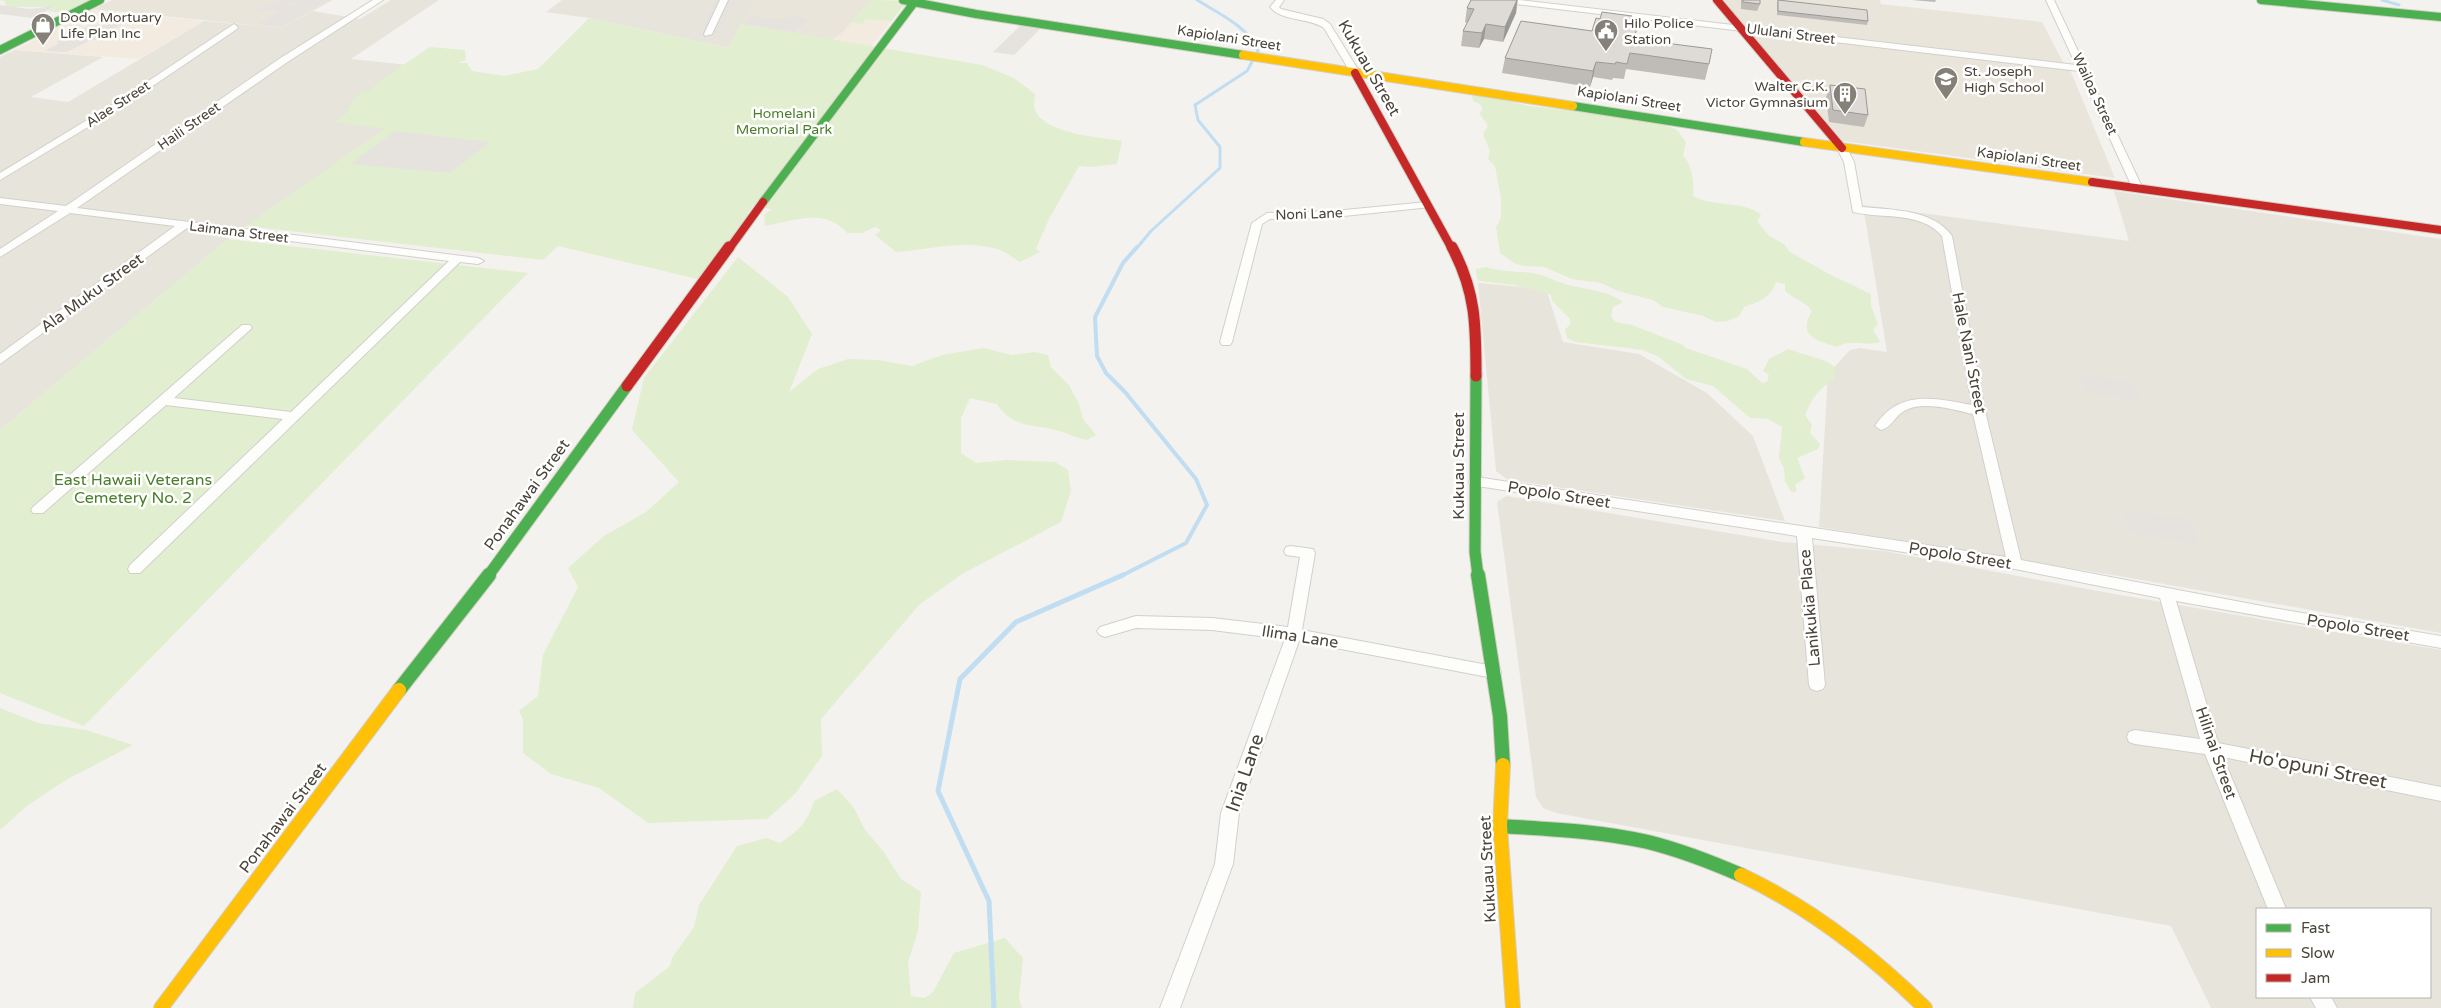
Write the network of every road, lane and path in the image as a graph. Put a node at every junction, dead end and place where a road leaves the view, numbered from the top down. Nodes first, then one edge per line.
1 (100, 0) edge
2 (379, 0) edge
3 (724, 0) edge
4 (903, 0) edge
5 (916, 0) edge
6 (1280, 0) edge
7 (1498, 0) edge
8 (1717, 0) edge
9 (2050, 0) edge
10 (2261, 0) edge
11 (2424, 5) dead end
12 (2438, 19) edge
13 (234, 27) dead end
14 (1741, 28) junction
15 (708, 34) dead end
16 (0, 50) edge
17 (2083, 70) junction
18 (1355, 73) junction
19 (1842, 148) junction
20 (0, 177) edge
21 (2138, 188) junction
22 (0, 201) edge
23 (1427, 205) junction
24 (70, 210) junction
25 (184, 225) junction
26 (2441, 230) edge
27 (0, 254) edge
28 (457, 259) junction
29 (478, 261) dead end
30 (246, 328) dead end
31 (1226, 342) dead end
32 (0, 360) edge
33 (164, 401) junction
34 (1979, 411) junction
35 (293, 416) junction
36 (1881, 426) dead end
37 (1476, 482) junction
38 (38, 510) dead end
39 (1804, 532) junction
40 (1291, 551) dead end
41 (2015, 564) junction
42 (135, 569) dead end
43 (2166, 593) junction
44 (1105, 631) dead end
45 (1294, 634) junction
46 (2441, 642) edge
47 (1493, 672) junction
48 (1817, 685) dead end
49 (2134, 737) dead end
50 (2211, 748) junction
51 (2441, 794) edge
52 (1500, 826) junction
53 (2277, 908) edge
54 (161, 1008) edge
55 (1170, 1008) edge
56 (1512, 1008) edge
57 (1925, 1008) edge

1 - 16 street
2 - 24 street, Haili Street
3 - 15 street
4 - 5 street, Kapiolani Street
5 - 18 street, Kapiolani Street
5 - 54 street, Ponahawai Street
6 - 18 street, Kukuau Street
7 - 14 street, Ululani Street
8 - 14 street
9 - 17 street, Wailoa Street
10 - 12 street
11 - 12 street
13 - 20 street, Alae Street
14 - 17 street, Ululani Street
14 - 19 street
17 - 21 street, Wailoa Street
18 - 19 street, Kapiolani Street
18 - 23 street, Kukuau Street
19 - 21 street, Kapiolani Street
19 - 34 street, Hale Nani Street
21 - 26 street, Kapiolani Street
22 - 24 street, Laimana Street
23 - 31 street, Noni Lane
23 - 37 street, Kukuau Street
24 - 25 street, Laimana Street
24 - 27 street, Haili Street
25 - 28 street, Laimana Street
25 - 32 street, Ala Muku Street
28 - 29 street, Laimana Street
28 - 35 street
30 - 33 street
33 - 35 street
33 - 38 street
34 - 36 street
34 - 41 street, Hale Nani Street
35 - 42 street
37 - 39 street, Popolo Street
37 - 47 street, Kukuau Street
39 - 41 street, Popolo Street
39 - 48 street, Lanikukia Place
40 - 45 street, Inia Lane
41 - 43 street, Popolo Street
43 - 46 street, Popolo Street
43 - 50 street, Hilinai Street
44 - 45 street, Ilima Lane
45 - 47 street, Ilima Lane
45 - 55 street, Inia Lane
47 - 52 street, Kukuau Street
49 - 50 street, Ho'opuni Street
50 - 51 street, Ho'opuni Street
50 - 53 street, Hilinai Street
52 - 56 street, Kukuau Street
52 - 57 street

